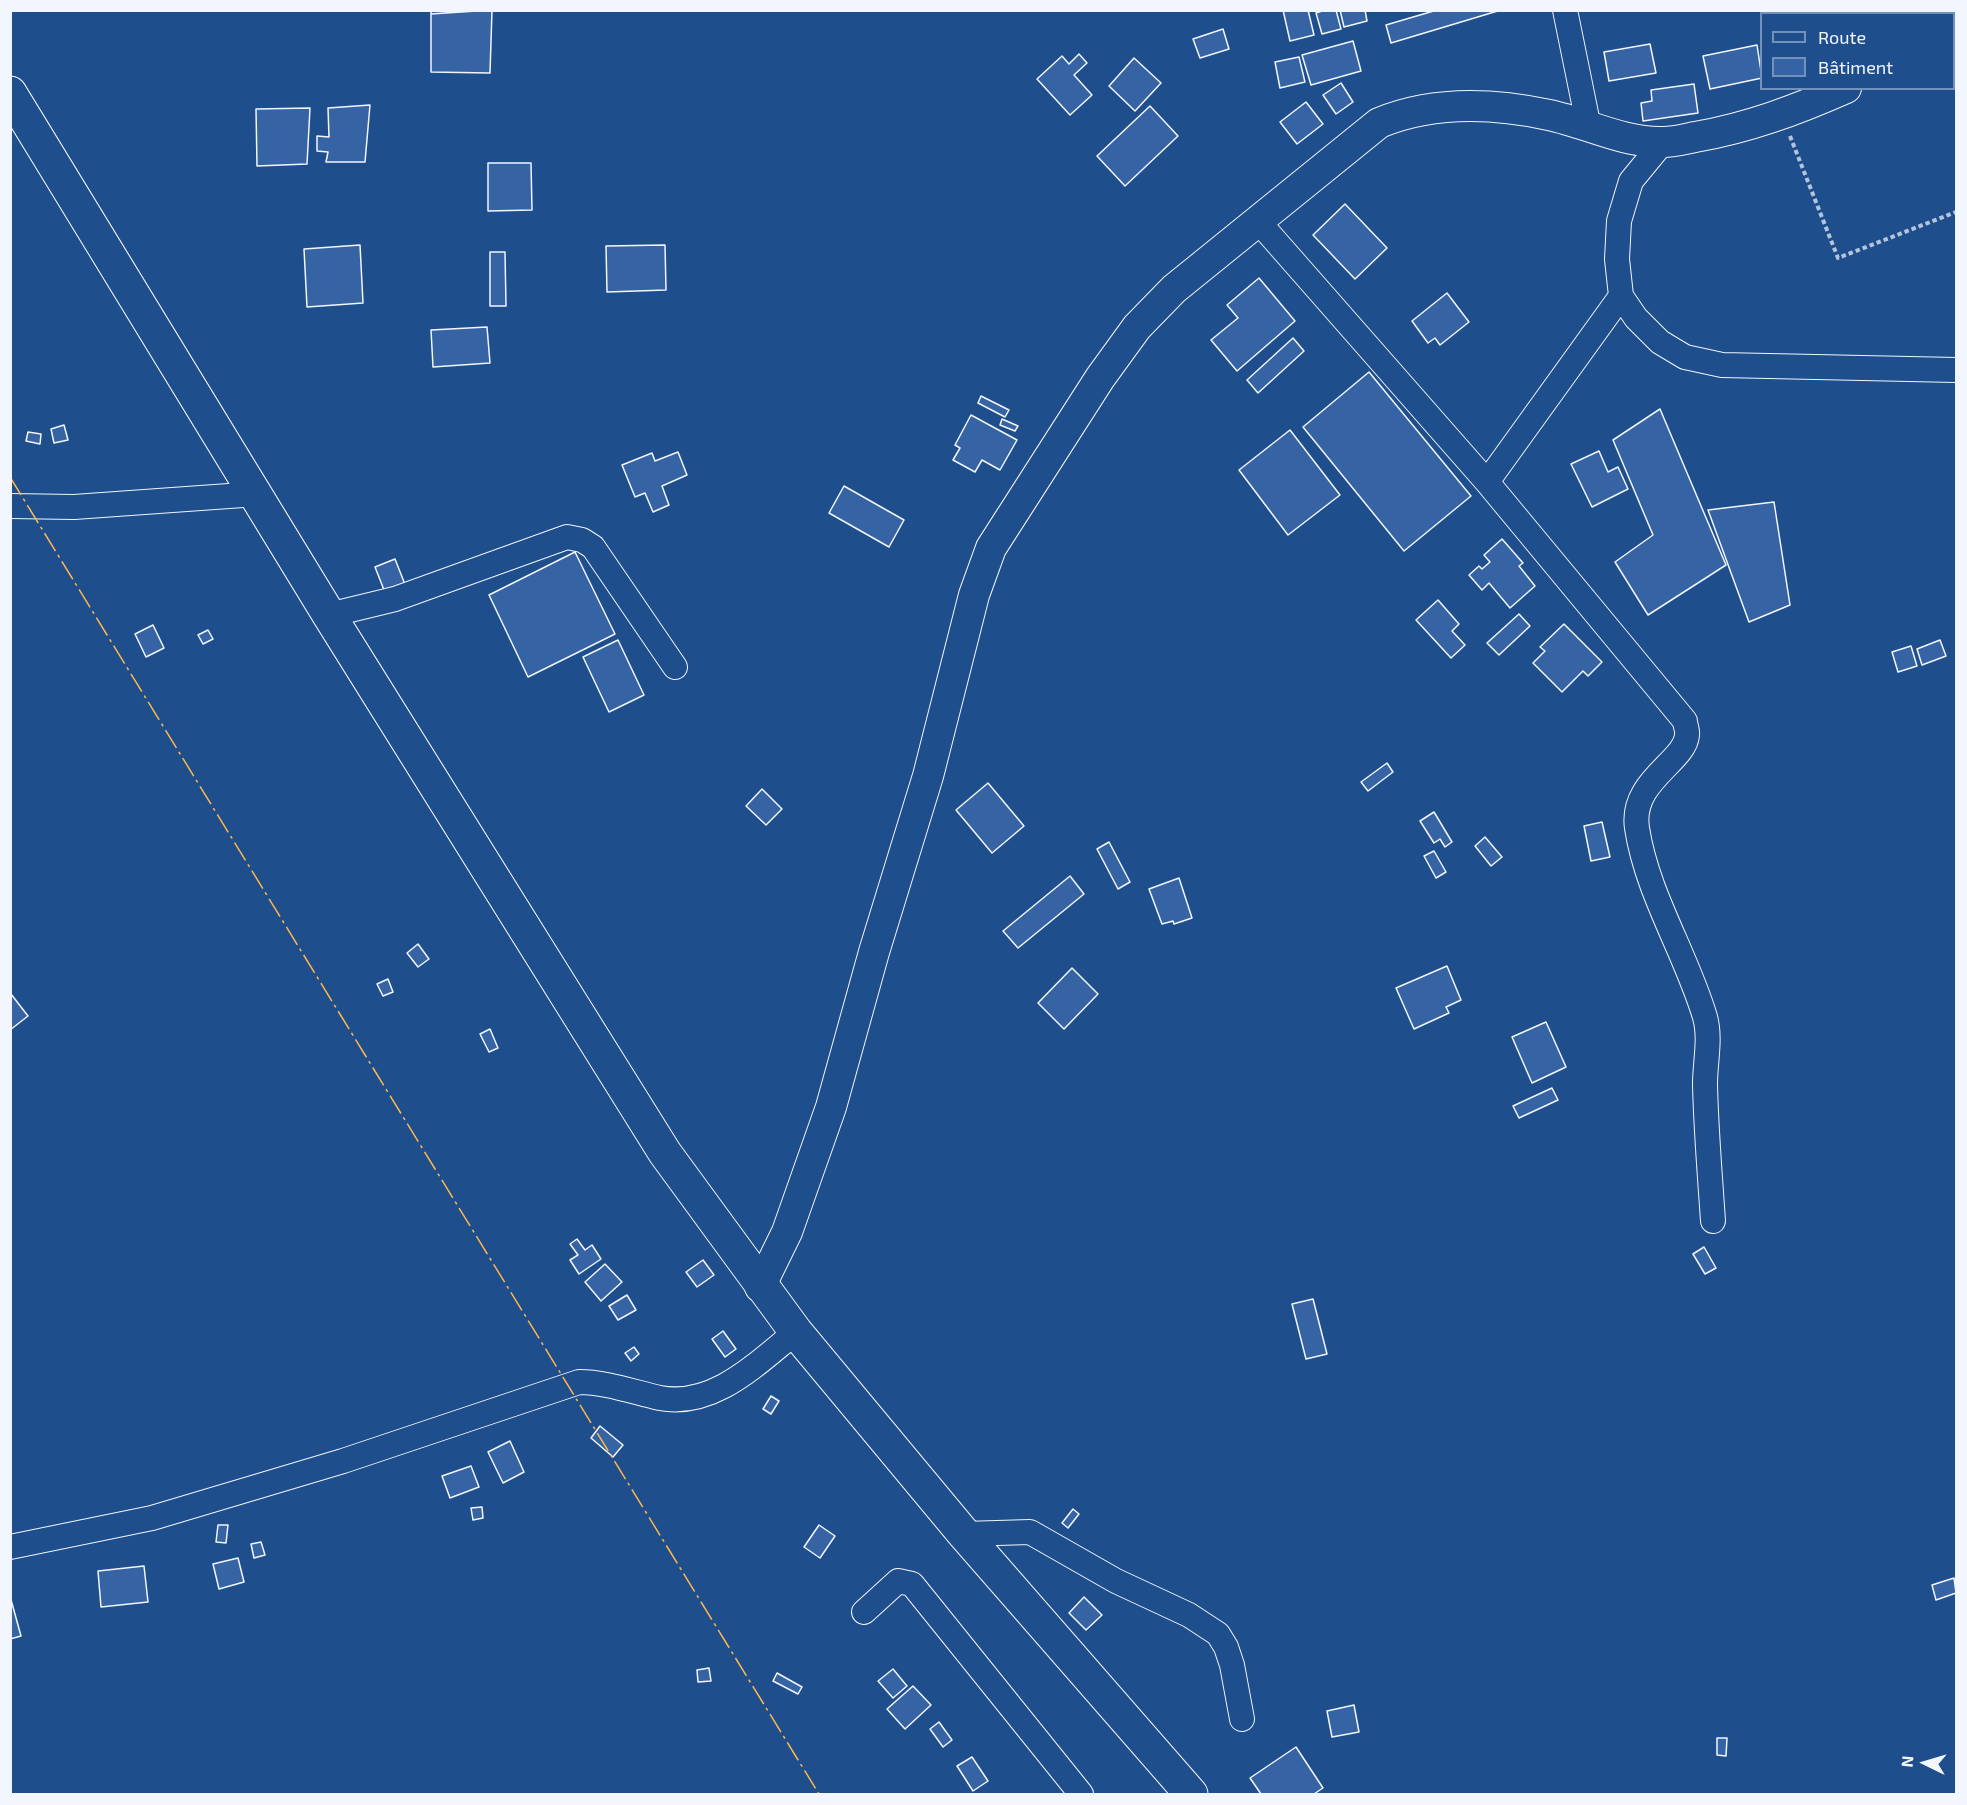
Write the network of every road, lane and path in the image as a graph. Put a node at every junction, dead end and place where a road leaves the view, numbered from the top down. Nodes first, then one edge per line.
1 (1565, 10) edge
2 (1841, 90) edge
3 (10, 93) edge
4 (1782, 116) junction
5 (1589, 128) junction
6 (1663, 142) junction
7 (1956, 212) edge
8 (1257, 220) junction
9 (1621, 296) junction
10 (1956, 370) edge
11 (1487, 482) junction
12 (257, 494) junction
13 (10, 506) edge
14 (329, 615) junction
15 (675, 667) dead end
16 (1713, 1221) dead end
17 (760, 1287) junction
18 (796, 1332) junction
19 (964, 1534) junction
20 (10, 1547) edge
21 (864, 1611) dead end
22 (1242, 1719) dead end
23 (1182, 1792) edge
24 (1081, 1794) edge

1 - 5 street
2 - 4 main road
3 - 12 highway
4 - 6 main road
4 - 7 path
5 - 6 main road
5 - 8 main road
6 - 9 street
8 - 11 street
8 - 17 main road
9 - 10 street
9 - 11 street
11 - 16 street
12 - 13 street
12 - 14 highway
14 - 15 street
14 - 17 highway
17 - 18 highway
18 - 19 highway
18 - 20 street
19 - 22 street
19 - 23 highway
21 - 24 street

